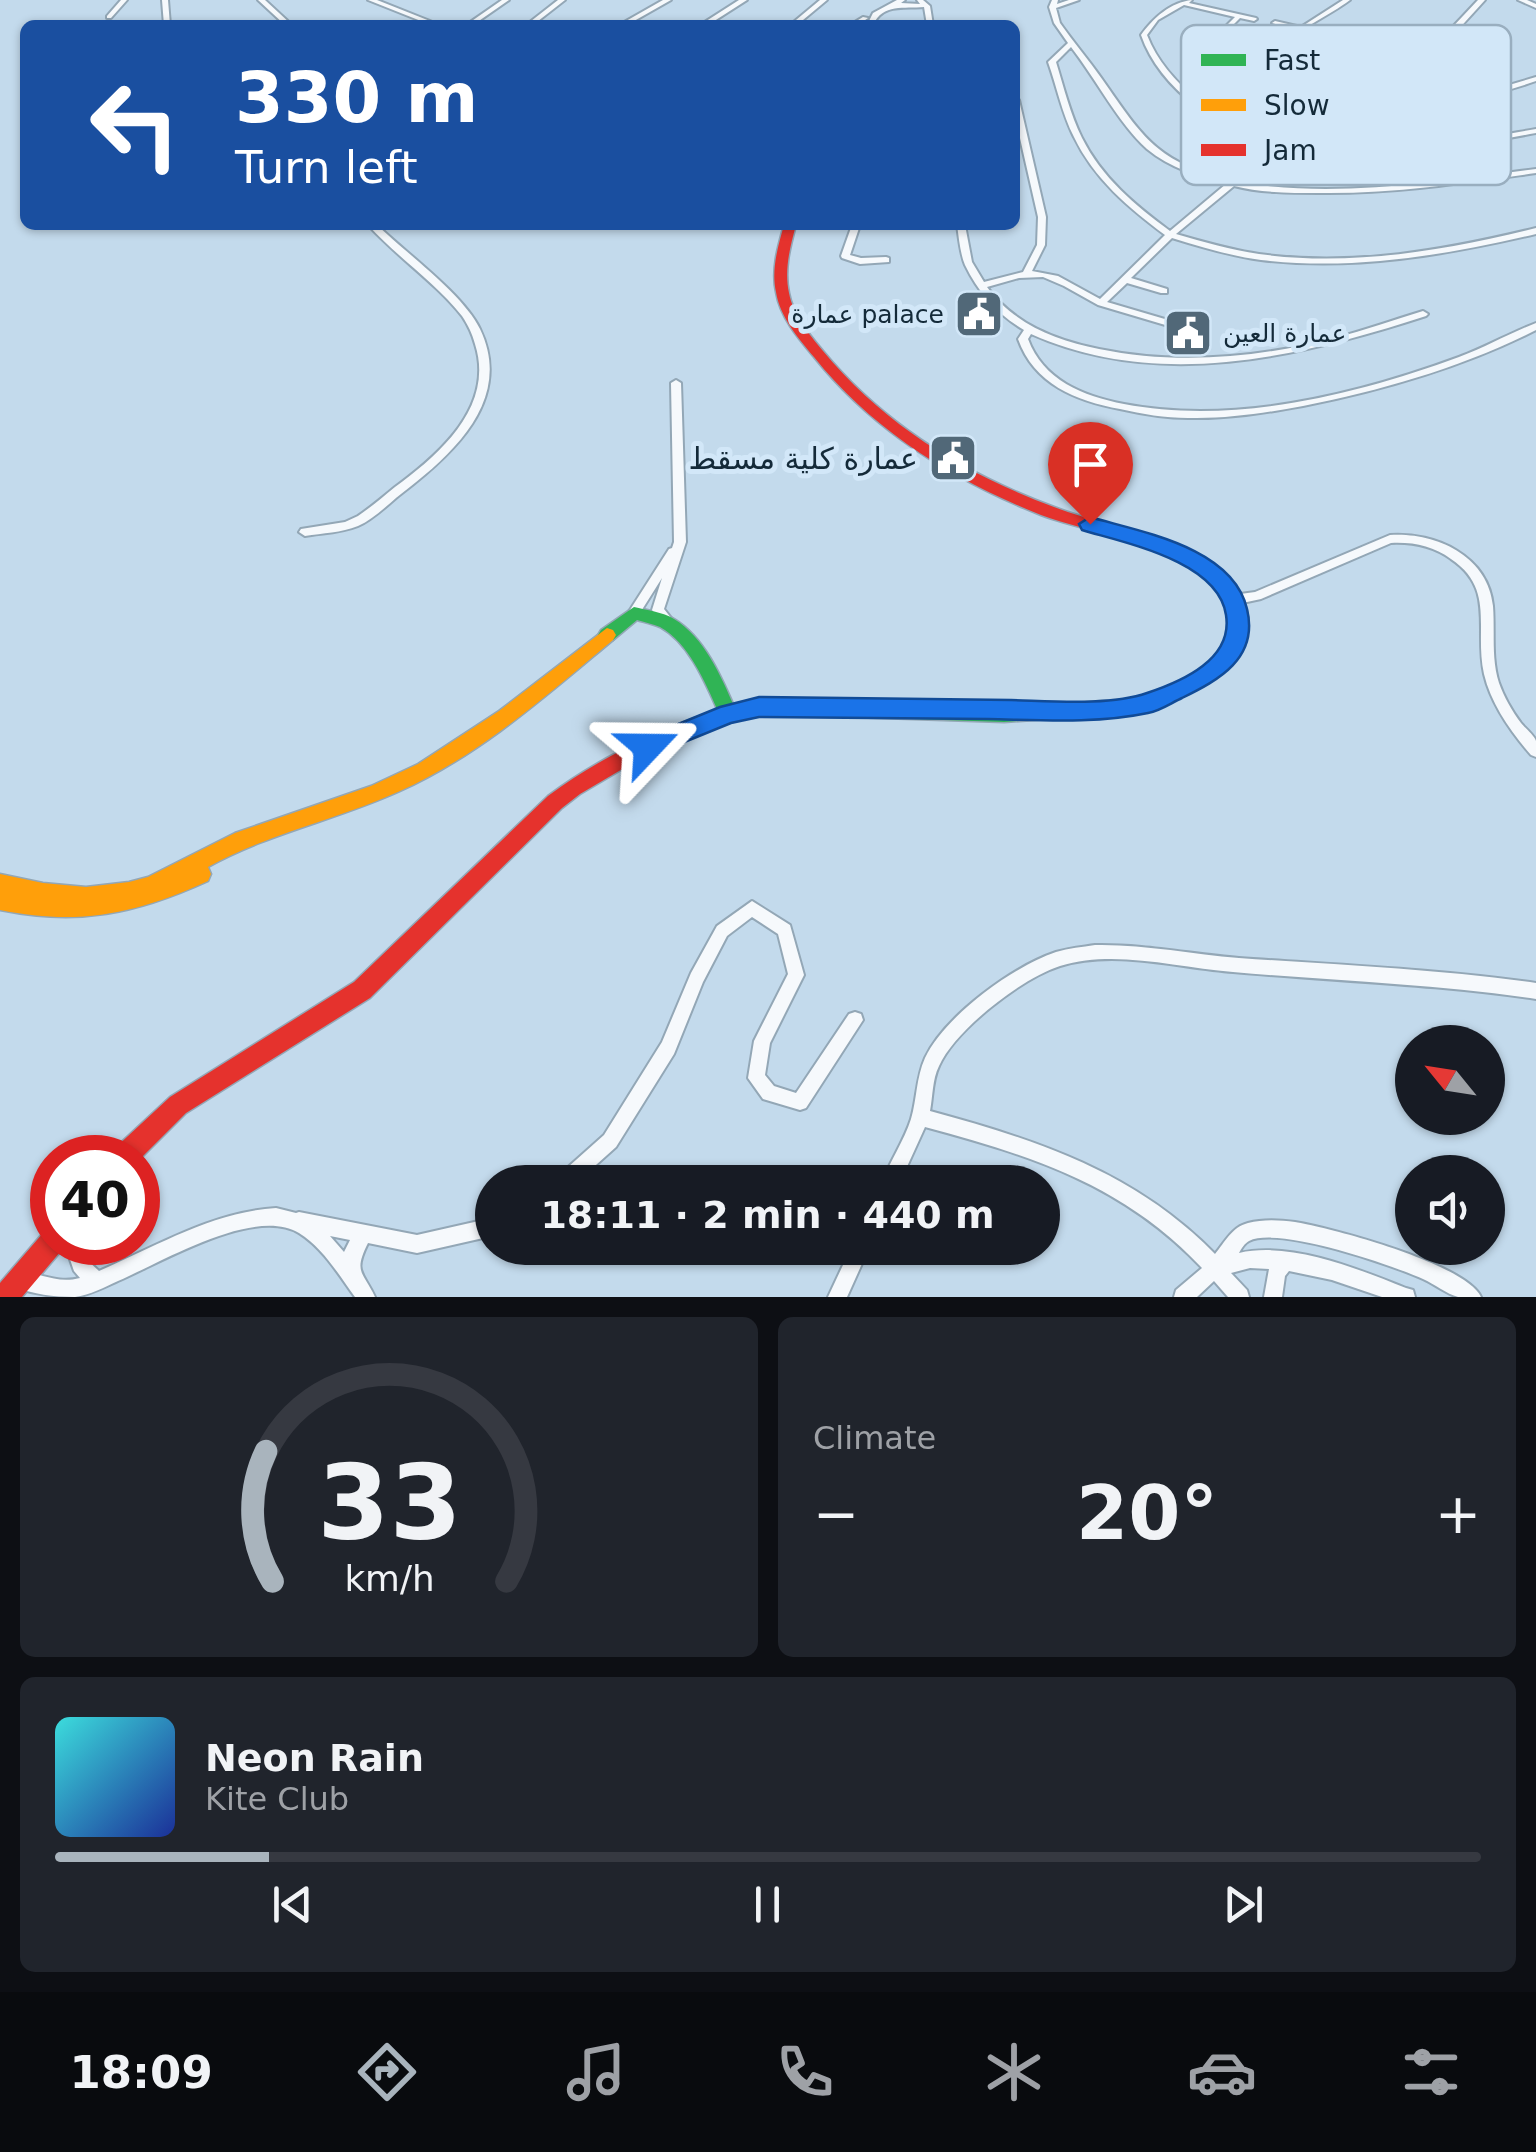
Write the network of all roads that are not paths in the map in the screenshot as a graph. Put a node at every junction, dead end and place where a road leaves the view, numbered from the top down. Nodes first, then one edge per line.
1 (124, 0) edge
2 (261, 0) edge
3 (371, 0) edge
4 (506, 0) edge
5 (562, 0) edge
6 (654, 0) edge
7 (744, 0) edge
8 (824, 0) edge
9 (902, 0) edge
10 (1076, 0) edge
11 (1347, 0) edge
12 (1358, 0) edge
13 (1472, 0) edge
14 (1482, 0) edge
15 (1521, 0) edge
16 (667, 2) edge
17 (891, 2) edge
18 (919, 2) edge
19 (1186, 2) edge
20 (1054, 3) edge
21 (1536, 6) edge
22 (109, 17) dead end
23 (1237, 18) junction
24 (1254, 19) dead end
25 (283, 20) edge
26 (423, 20) edge
27 (476, 20) edge
28 (536, 20) edge
29 (632, 20) edge
30 (710, 20) edge
31 (799, 20) edge
32 (870, 20) edge
33 (1275, 22) dead end
34 (1230, 25) edge
35 (1287, 25) edge
36 (1313, 25) edge
37 (1315, 25) edge
38 (1445, 25) edge
39 (1456, 25) edge
40 (1071, 44) junction
41 (1536, 79) edge
42 (1511, 86) edge
43 (1181, 89) edge
44 (1020, 122) edge
45 (1536, 131) edge
46 (1511, 134) edge
47 (1181, 164) edge
48 (1536, 171) edge
49 (1511, 174) edge
50 (1231, 185) edge
51 (1240, 185) edge
52 (1405, 185) edge
53 (377, 230) edge
54 (789, 230) edge
55 (854, 230) edge
56 (963, 230) edge
57 (1536, 231) edge
58 (1170, 234) junction
59 (886, 260) dead end
60 (1026, 271) junction
61 (1125, 279) junction
62 (982, 286) junction
63 (1164, 291) dead end
64 (1101, 303) junction
65 (1424, 314) dead end
66 (1536, 326) edge
67 (1030, 329) junction
68 (1199, 332) dead end
69 (676, 382) dead end
70 (305, 532) dead end
71 (680, 542) junction
72 (1233, 600) junction
73 (639, 616) junction
74 (669, 623) junction
75 (728, 714) junction
76 (1536, 751) edge
77 (0, 883) edge
78 (0, 900) edge
79 (1536, 991) edge
80 (855, 1020) dead end
81 (921, 1117) junction
82 (146, 1135) edge
83 (583, 1165) edge
84 (899, 1165) edge
85 (296, 1220) junction
86 (475, 1231) edge
87 (363, 1234) junction
88 (1284, 1262) junction
89 (33, 1265) edge
90 (80, 1265) edge
91 (852, 1265) edge
92 (1217, 1268) junction
93 (352, 1279) junction
94 (21, 1280) junction
95 (95, 1280) junction
96 (64, 1294) edge
97 (4, 1297) edge
98 (366, 1297) edge
99 (837, 1297) edge
100 (1183, 1297) edge
101 (1240, 1297) edge
102 (1273, 1297) edge
103 (1406, 1297) edge
104 (1472, 1297) edge

1 - 22 street
2 - 25 street
3 - 26 street
4 - 27 street
5 - 28 street
6 - 16 street
7 - 30 street
8 - 31 street
9 - 17 street
10 - 20 street
11 - 36 street
12 - 37 street
13 - 38 street
14 - 39 street
15 - 21 street
16 - 29 street
17 - 18 street
17 - 32 street
19 - 23 street
19 - 43 street
20 - 40 street
23 - 24 street
23 - 34 street
33 - 35 street
40 - 47 street
40 - 58 street
41 - 42 street
44 - 60 street
45 - 46 street
48 - 49 street
50 - 58 street
51 - 52 street
53 - 70 street
54 - 72 street
55 - 59 street
56 - 62 street
57 - 58 street
58 - 61 street
60 - 62 street
60 - 64 street
61 - 63 street
61 - 64 street
62 - 67 street
64 - 68 street
65 - 67 street
66 - 67 street
69 - 71 street
71 - 73 street
71 - 74 street
72 - 75 street
72 - 76 street
73 - 74 street
73 - 77 street
73 - 78 street
74 - 75 street
75 - 82 street
79 - 81 street
80 - 83 street
81 - 84 street
81 - 92 street
85 - 87 street
85 - 93 street
85 - 95 street
86 - 87 street
87 - 93 street
88 - 92 street
88 - 102 street
88 - 103 street
89 - 94 street
90 - 95 street
91 - 99 street
92 - 100 street
92 - 101 street
92 - 104 street
93 - 98 street
94 - 96 street
94 - 97 street
95 - 96 street

